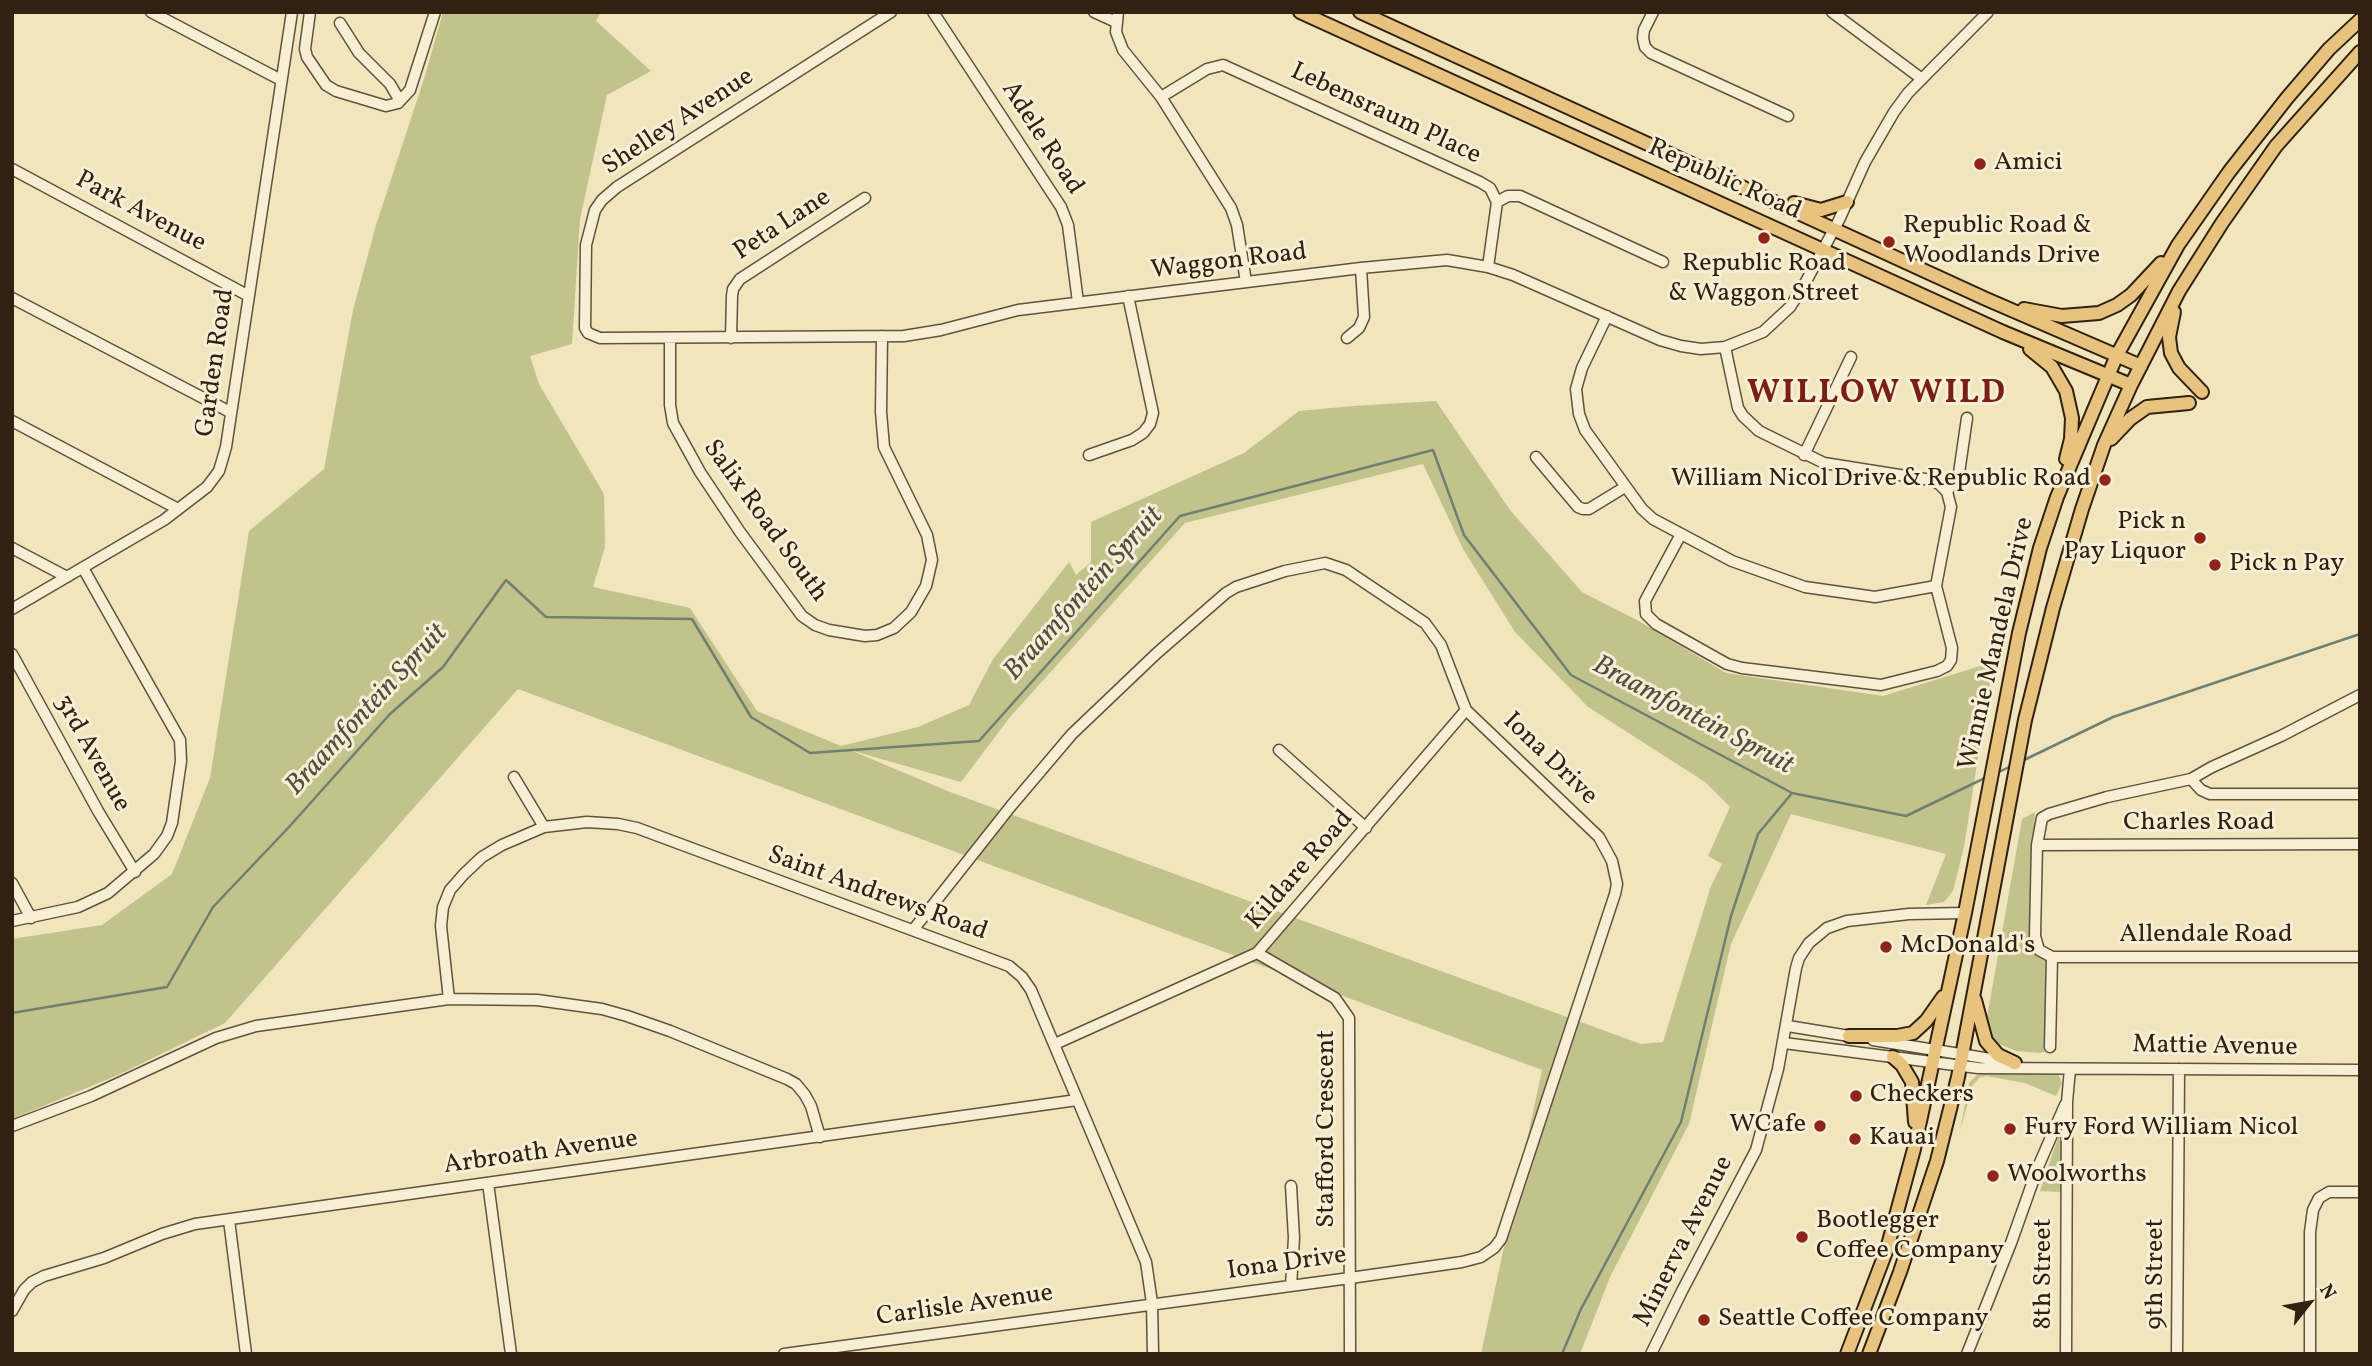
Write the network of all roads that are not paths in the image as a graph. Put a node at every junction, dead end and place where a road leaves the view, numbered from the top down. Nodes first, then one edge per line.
1 (152, 12) edge
2 (292, 12) edge
3 (310, 12) edge
4 (435, 12) edge
5 (891, 12) edge
6 (933, 12) edge
7 (1094, 12) edge
8 (1300, 12) edge
9 (1360, 12) edge
10 (1653, 12) edge
11 (1988, 12) edge
12 (1835, 13) edge
13 (1117, 17) edge
14 (2360, 20) edge
15 (340, 23) dead end
16 (2360, 52) edge
17 (1922, 79) junction
18 (281, 80) junction
19 (1161, 97) junction
20 (400, 101) junction
21 (1788, 116) dead end
22 (12, 169) edge
23 (1754, 191) junction
24 (865, 198) dead end
25 (1497, 202) junction
26 (1847, 202) junction
27 (1835, 229) junction
28 (2178, 244) junction
29 (1822, 250) junction
30 (1663, 262) dead end
31 (1488, 267) junction
32 (1361, 268) junction
33 (1246, 282) junction
34 (2179, 291) junction
35 (247, 295) junction
36 (1128, 296) junction
37 (12, 298) edge
38 (1986, 299) junction
39 (1078, 302) junction
40 (1607, 316) junction
41 (585, 328) joint
42 (2003, 332) junction
43 (882, 336) junction
44 (670, 338) junction
45 (731, 338) junction
46 (1346, 338) dead end
47 (1725, 347) junction
48 (2117, 355) junction
49 (1851, 357) dead end
50 (2141, 366) junction
51 (2108, 376) junction
52 (2131, 385) junction
53 (2202, 392) dead end
54 (2189, 403) dead end
55 (230, 412) junction
56 (1967, 418) dead end
57 (12, 421) edge
58 (2105, 445) junction
59 (1804, 454) junction
60 (1089, 455) dead end
61 (1536, 457) dead end
62 (1625, 487) junction
63 (1947, 492) junction
64 (2057, 497) junction
65 (178, 509) junction
66 (1681, 534) junction
67 (12, 548) edge
68 (83, 568) junction
69 (67, 577) junction
70 (1936, 586) junction
71 (12, 609) edge
72 (12, 654) edge
73 (2360, 695) edge
74 (1466, 710) junction
75 (1279, 750) dead end
76 (514, 777) dead end
77 (2191, 779) junction
78 (2360, 794) edge
79 (544, 827) junction
80 (1366, 828) junction
81 (2360, 844) edge
82 (2037, 845) junction
83 (135, 872) junction
84 (12, 883) edge
85 (1965, 913) junction
86 (31, 918) junction
87 (12, 921) edge
88 (913, 930) junction
89 (1257, 953) junction
90 (2052, 957) junction
91 (2360, 957) edge
92 (1949, 987) junction
93 (1973, 989) junction
94 (449, 999) junction
95 (1788, 1026) junction
96 (1849, 1035) junction
97 (1784, 1043) junction
98 (1055, 1044) junction
99 (2050, 1047) dead end
100 (1893, 1057) junction
101 (1933, 1057) junction
102 (1961, 1060) junction
103 (2015, 1063) junction
104 (2070, 1069) junction
105 (2179, 1069) junction
106 (2360, 1070) edge
107 (1077, 1100) junction
108 (2067, 1102) junction
109 (12, 1126) edge
110 (820, 1137) junction
111 (1906, 1181) junction
112 (488, 1183) junction
113 (1292, 1186) dead end
114 (2360, 1192) edge
115 (229, 1220) junction
116 (1350, 1278) junction
117 (1291, 1286) junction
118 (1152, 1303) junction
119 (12, 1311) edge
120 (246, 1354) edge
121 (511, 1354) edge
122 (784, 1354) edge
123 (1153, 1354) edge
124 (1350, 1354) edge
125 (1651, 1354) edge
126 (1847, 1354) edge
127 (1869, 1354) edge
128 (1967, 1354) edge
129 (2066, 1354) edge
130 (2177, 1354) edge
131 (2310, 1354) edge

1 - 18 street
2 - 18 street, Garden Road
3 - 20 street
4 - 20 street
5 - 41 street, Shelley Avenue
6 - 39 street, Adele Road
7 - 13 street
8 - 29 main road, Republic Road
9 - 23 main road, Republic Road
10 - 21 street
11 - 17 street, Waggon Road
12 - 17 street
13 - 19 street
14 - 28 main road, Winnie Mandela Drive
15 - 20 street
16 - 34 main road, Winnie Mandela Drive
17 - 26 street, Waggon Road
18 - 35 street, Garden Road
19 - 25 street, Lebensraum Place
19 - 33 street
22 - 35 street, Park Avenue
23 - 26 main road
23 - 27 main road, Republic Road
24 - 45 street, Peta Lane
25 - 30 street, Lebensraum Place
25 - 31 street
26 - 27 street, Waggon Road
27 - 29 street, Waggon Road
27 - 38 main road, Republic Road
28 - 38 main road
28 - 48 main road, Winnie Mandela Drive
29 - 42 main road, Republic Road
29 - 47 street, Waggon Road
31 - 32 street, Waggon Road
31 - 40 street, Waggon Road
32 - 33 street, Waggon Road
32 - 46 street
33 - 36 street, Waggon Road
34 - 50 main road, Winnie Mandela Drive
34 - 53 main road
35 - 55 street, Garden Road
36 - 39 street, Waggon Road
36 - 60 street
37 - 55 street
38 - 48 main road, Republic Road
39 - 43 street, Waggon Road
40 - 47 street, Waggon Road
40 - 62 street
41 - 44 street, Waggon Road
42 - 51 main road, Republic Road
42 - 64 main road
43 - 44 street, Salix Road South
43 - 45 street, Waggon Road
44 - 45 street, Waggon Road
47 - 59 street
48 - 50 main road, Republic Road
48 - 51 main road, Winnie Mandela Drive
49 - 59 street
50 - 52 main road, Winnie Mandela Drive
51 - 52 main road, Republic Road
51 - 64 main road, Winnie Mandela Drive
52 - 58 main road, Winnie Mandela Drive
54 - 58 main road
55 - 65 street, Garden Road
56 - 63 street
57 - 65 street
58 - 93 main road, Winnie Mandela Drive
59 - 63 street
61 - 62 street
62 - 66 street
63 - 70 street
64 - 85 main road, Winnie Mandela Drive
65 - 68 street, Garden Road
66 - 70 street
66 - 70 street
67 - 69 street
68 - 69 street, Garden Road
68 - 83 street
69 - 71 street, Garden Road
72 - 83 street, 3rd Avenue
73 - 77 street
74 - 80 street, Kildare Road
74 - 88 street, Iona Drive
74 - 116 street, Iona Drive
75 - 80 street
76 - 79 street
77 - 78 street
77 - 82 street
79 - 88 street, Saint Andrews Road
79 - 94 street, Saint Andrews Road
80 - 89 street, Kildare Road
81 - 82 street, Charles Road
82 - 90 street
83 - 86 street
84 - 86 street
85 - 92 main road, Winnie Mandela Drive
85 - 95 street, Minerva Avenue
86 - 87 street
88 - 98 street, Saint Andrews Road
89 - 98 street, Kildare Road
89 - 116 street, Stafford Crescent
90 - 91 street, Allendale Road
90 - 99 street
92 - 96 main road
92 - 101 main road, Winnie Mandela Drive
93 - 102 main road, Winnie Mandela Drive
93 - 103 main road
94 - 109 street
94 - 110 street
95 - 96 street, Mattie Avenue
95 - 97 street, Minerva Avenue
96 - 101 street, Mattie Avenue
97 - 100 street, Mattie Avenue
97 - 125 street, Minerva Avenue
98 - 107 street, Saint Andrews Road
100 - 101 street, Mattie Avenue
100 - 111 main road
101 - 102 street, Mattie Avenue
101 - 111 main road, Winnie Mandela Drive
102 - 103 street, Mattie Avenue
102 - 104 street, Mattie Avenue
102 - 127 main road, Winnie Mandela Drive
103 - 104 street, Mattie Avenue
104 - 105 street, Mattie Avenue
104 - 108 street, 8th Street
105 - 106 street, Mattie Avenue
105 - 130 street, 9th Street
107 - 110 street, Arbroath Avenue
107 - 118 street, Saint Andrews Road
108 - 128 street
108 - 129 street, 8th Street
110 - 112 street, Arbroath Avenue
111 - 126 main road, Winnie Mandela Drive
112 - 115 street, Arbroath Avenue
112 - 121 street
113 - 117 street
114 - 131 street
115 - 119 street, Arbroath Avenue
115 - 120 street
116 - 117 street, Iona Drive
116 - 124 street, Stafford Crescent
117 - 118 street, Iona Drive
118 - 122 street, Carlisle Avenue
118 - 123 street, Saint Andrews Road

